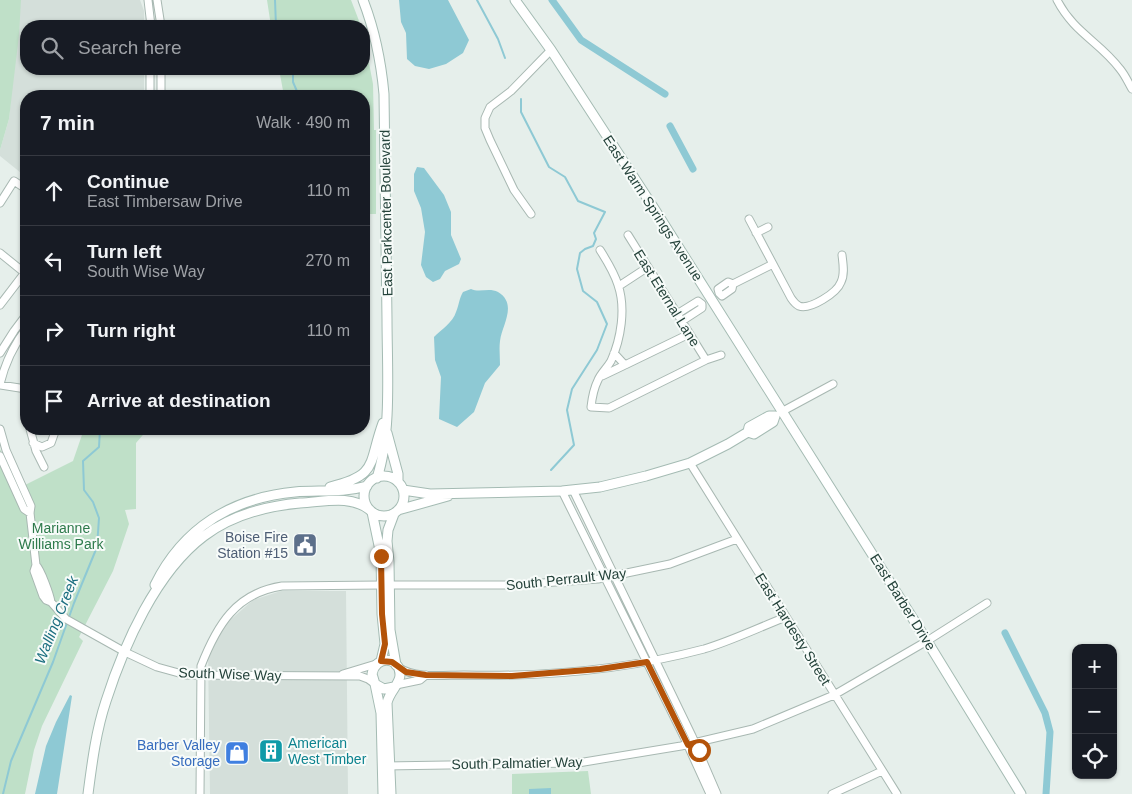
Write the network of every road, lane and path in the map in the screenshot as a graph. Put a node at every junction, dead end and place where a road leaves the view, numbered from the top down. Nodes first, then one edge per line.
1 (148, 0) edge
2 (157, 0) edge
3 (363, 0) edge
4 (515, 0) edge
5 (1057, 0) edge
6 (150, 20) edge
7 (160, 20) edge
8 (369, 20) edge
9 (370, 23) edge
10 (551, 50) junction
11 (150, 75) edge
12 (161, 75) edge
13 (1132, 89) edge
14 (150, 90) edge
15 (160, 90) edge
16 (20, 184) edge
17 (0, 203) edge
18 (531, 214) dead end
19 (749, 219) dead end
20 (768, 227) dead end
21 (756, 233) junction
22 (628, 235) dead end
23 (600, 250) dead end
24 (0, 253) edge
25 (842, 255) dead end
26 (773, 264) junction
27 (648, 267) junction
28 (20, 268) edge
29 (20, 280) edge
30 (619, 286) junction
31 (715, 295) junction
32 (702, 304) junction
33 (0, 305) edge
34 (677, 314) junction
35 (682, 321) junction
36 (20, 322) edge
37 (689, 334) junction
38 (20, 338) edge
39 (0, 353) edge
40 (614, 353) junction
41 (722, 355) dead end
42 (706, 360) junction
43 (626, 365) junction
44 (599, 377) junction
45 (832, 384) dead end
46 (0, 385) edge
47 (20, 388) edge
48 (783, 411) junction
49 (386, 414) junction
50 (386, 428) junction
51 (0, 429) edge
52 (32, 435) edge
53 (54, 435) edge
54 (34, 443) junction
55 (0, 456) edge
56 (690, 463) junction
57 (44, 466) dead end
58 (377, 478) junction
59 (367, 486) junction
60 (401, 486) junction
61 (573, 490) junction
62 (562, 491) junction
63 (312, 492) junction
64 (458, 493) junction
65 (371, 511) junction
66 (396, 512) junction
67 (30, 514) junction
68 (737, 539) junction
69 (613, 576) junction
70 (604, 578) junction
71 (385, 585) junction
72 (987, 603) dead end
73 (144, 612) junction
74 (786, 617) junction
75 (927, 641) junction
76 (125, 652) junction
77 (655, 660) junction
78 (647, 662) junction
79 (378, 663) junction
80 (397, 666) junction
81 (201, 675) junction
82 (338, 675) junction
83 (426, 675) junction
84 (375, 684) junction
85 (395, 686) junction
86 (834, 694) junction
87 (692, 744) junction
88 (386, 766) junction
89 (882, 771) junction
90 (88, 794) edge
91 (200, 794) edge
92 (382, 794) edge
93 (391, 794) edge
94 (710, 794) edge
95 (717, 794) edge
96 (832, 794) edge
97 (897, 794) edge
98 (1021, 794) edge

1 - 6 street
2 - 7 street
3 - 8 street, East Parkcenter Boulevard
4 - 10 street, East Warm Springs Avenue
5 - 13 street
9 - 49 street, East Parkcenter Boulevard
10 - 18 street
10 - 31 street, East Warm Springs Avenue
11 - 14 street
12 - 15 street
16 - 17 street
19 - 21 street
20 - 21 street
21 - 26 street
22 - 27 street, East Eternal Lane
23 - 30 street
24 - 28 street
25 - 26 street
26 - 31 street
27 - 30 street
27 - 34 street, East Eternal Lane
29 - 33 street
30 - 40 street
31 - 32 street
31 - 48 street, East Warm Springs Avenue
32 - 34 street
32 - 35 street
34 - 35 street, East Eternal Lane
35 - 37 street, East Eternal Lane
36 - 39 street
37 - 42 street, East Eternal Lane
37 - 43 street
38 - 46 street
40 - 43 street
40 - 44 street
41 - 42 street
42 - 44 street
43 - 44 street
45 - 48 street
46 - 47 street
48 - 56 street
48 - 75 street, East Barber Drive
49 - 50 street, East Parkcenter Boulevard
49 - 63 street
50 - 58 street, East Parkcenter Boulevard
50 - 60 street, East Parkcenter Boulevard
51 - 67 street
52 - 54 street
53 - 54 street
54 - 57 street
55 - 67 street
56 - 61 street
56 - 68 street, East Hardesty Street
58 - 59 street
58 - 60 street
59 - 63 street
59 - 65 street
60 - 64 street
60 - 66 street
61 - 62 street
61 - 69 street
62 - 64 street
62 - 70 street
63 - 73 street
64 - 66 street
65 - 66 street
65 - 71 street
65 - 73 street
66 - 71 street
67 - 76 street, South Wise Way
68 - 69 street, South Perrault Way
68 - 74 street, East Hardesty Street
69 - 70 street, South Perrault Way
69 - 77 street
70 - 71 street, South Perrault Way
70 - 78 street
71 - 79 street
71 - 80 street
71 - 81 street, South Perrault Way
72 - 75 street, South Palmatier Way
73 - 76 street
74 - 77 street
74 - 86 street, East Hardesty Street
75 - 86 street, South Palmatier Way
75 - 98 street, East Barber Drive
76 - 81 street, South Wise Way
76 - 90 street
77 - 78 street
77 - 87 street
78 - 83 street
78 - 87 street
79 - 80 street
79 - 82 street, South Wise Way
79 - 84 street
80 - 83 street
80 - 85 street
81 - 82 street, South Wise Way
81 - 91 street, South Perrault Way
82 - 84 street, South Wise Way
83 - 85 street
84 - 85 street
84 - 88 street
85 - 88 street
86 - 87 street, South Palmatier Way
86 - 89 street, East Hardesty Street
87 - 88 street, South Palmatier Way
87 - 94 street
87 - 95 street
88 - 92 street
88 - 93 street
89 - 96 street
89 - 97 street, East Hardesty Street

